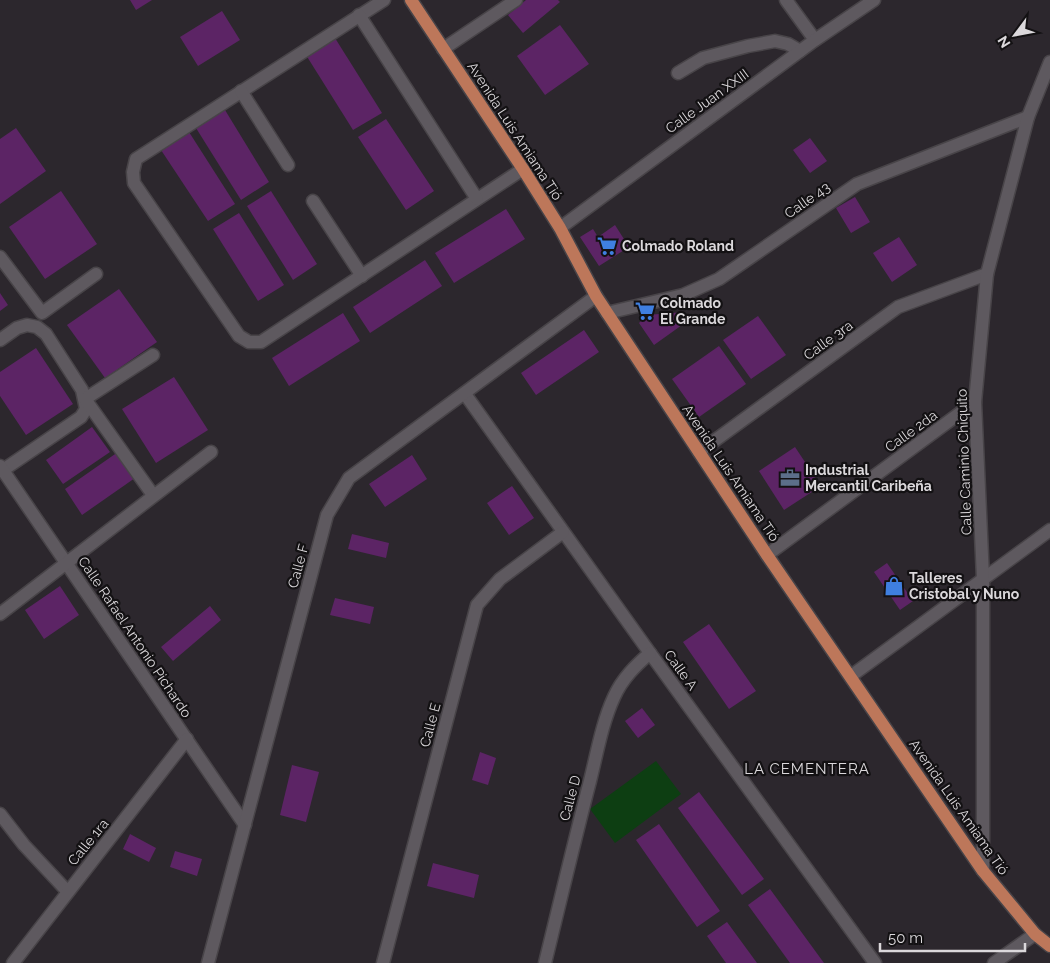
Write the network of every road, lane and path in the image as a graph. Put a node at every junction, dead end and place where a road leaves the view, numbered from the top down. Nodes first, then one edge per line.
1 (384, 0) edge
2 (410, 0) edge
3 (516, 0) edge
4 (786, 0) edge
5 (874, 0) edge
6 (359, 15) junction
7 (815, 40) junction
8 (443, 49) junction
9 (800, 51) junction
10 (1050, 62) edge
11 (678, 73) dead end
12 (241, 91) junction
13 (1028, 117) junction
14 (288, 165) dead end
15 (523, 169) junction
16 (477, 200) junction
17 (313, 201) dead end
18 (560, 228) junction
19 (0, 257) edge
20 (96, 274) dead end
21 (987, 274) junction
22 (362, 276) junction
23 (596, 296) junction
24 (42, 313) junction
25 (607, 313) junction
26 (27, 325) junction
27 (0, 340) edge
28 (153, 355) dead end
29 (464, 394) junction
30 (85, 399) junction
31 (975, 402) junction
32 (211, 452) dead end
33 (699, 452) junction
34 (1, 468) edge
35 (153, 495) junction
36 (1050, 530) edge
37 (563, 532) junction
38 (768, 555) junction
39 (67, 563) junction
40 (983, 578) junction
41 (0, 614) edge
42 (650, 653) junction
43 (851, 676) junction
44 (187, 739) junction
45 (0, 814) edge
46 (245, 825) junction
47 (984, 871) junction
48 (67, 891) junction
49 (1035, 934) junction
50 (1050, 946) edge
51 (13, 963) edge
52 (208, 963) edge
53 (383, 963) edge
54 (545, 963) edge
55 (875, 963) edge
56 (994, 963) edge

1 - 6 street
2 - 8 main road, Avenida Luis Amiama Tió
3 - 8 street
4 - 7 street
5 - 7 street, Calle Juan XXIII
6 - 12 street
6 - 16 street
7 - 9 street, Calle Juan XXIII
8 - 15 main road, Avenida Luis Amiama Tió
9 - 11 street
9 - 18 street, Calle Juan XXIII
10 - 13 street, Calle Caminio Chiquito
12 - 14 street
12 - 22 street
13 - 21 street, Calle Caminio Chiquito
13 - 25 street, Calle 43
15 - 16 street
15 - 18 main road, Avenida Luis Amiama Tió
16 - 22 street
17 - 22 street
18 - 23 main road, Avenida Luis Amiama Tió
19 - 24 street
20 - 24 street
21 - 31 street, Calle Caminio Chiquito
21 - 33 street, Calle 3ra
23 - 25 main road, Avenida Luis Amiama Tió
23 - 29 street, Calle F
24 - 26 street
25 - 33 main road, Avenida Luis Amiama Tió
26 - 27 street
26 - 30 street
28 - 30 street
29 - 37 street, Calle A
29 - 46 street, Calle F
30 - 34 street
30 - 35 street
31 - 38 street, Calle 2da
31 - 40 street, Calle Caminio Chiquito
32 - 35 street
33 - 38 main road, Avenida Luis Amiama Tió
34 - 39 street, Calle Rafael Antonio Pichardo
35 - 39 street
36 - 40 street
37 - 42 street, Calle A
37 - 53 street, Calle E
38 - 43 main road, Avenida Luis Amiama Tió
39 - 41 street
39 - 44 street, Calle Rafael Antonio Pichardo
40 - 43 street
40 - 47 street, Calle Caminio Chiquito
42 - 54 street, Calle D
42 - 55 street, Calle A
43 - 47 main road, Avenida Luis Amiama Tió
44 - 46 street, Calle Rafael Antonio Pichardo
44 - 48 street, Calle 1ra
45 - 48 street
46 - 52 street, Calle F
47 - 49 main road, Avenida Luis Amiama Tió
48 - 51 street, Calle 1ra
49 - 50 main road, Avenida Luis Amiama Tió
49 - 56 street

